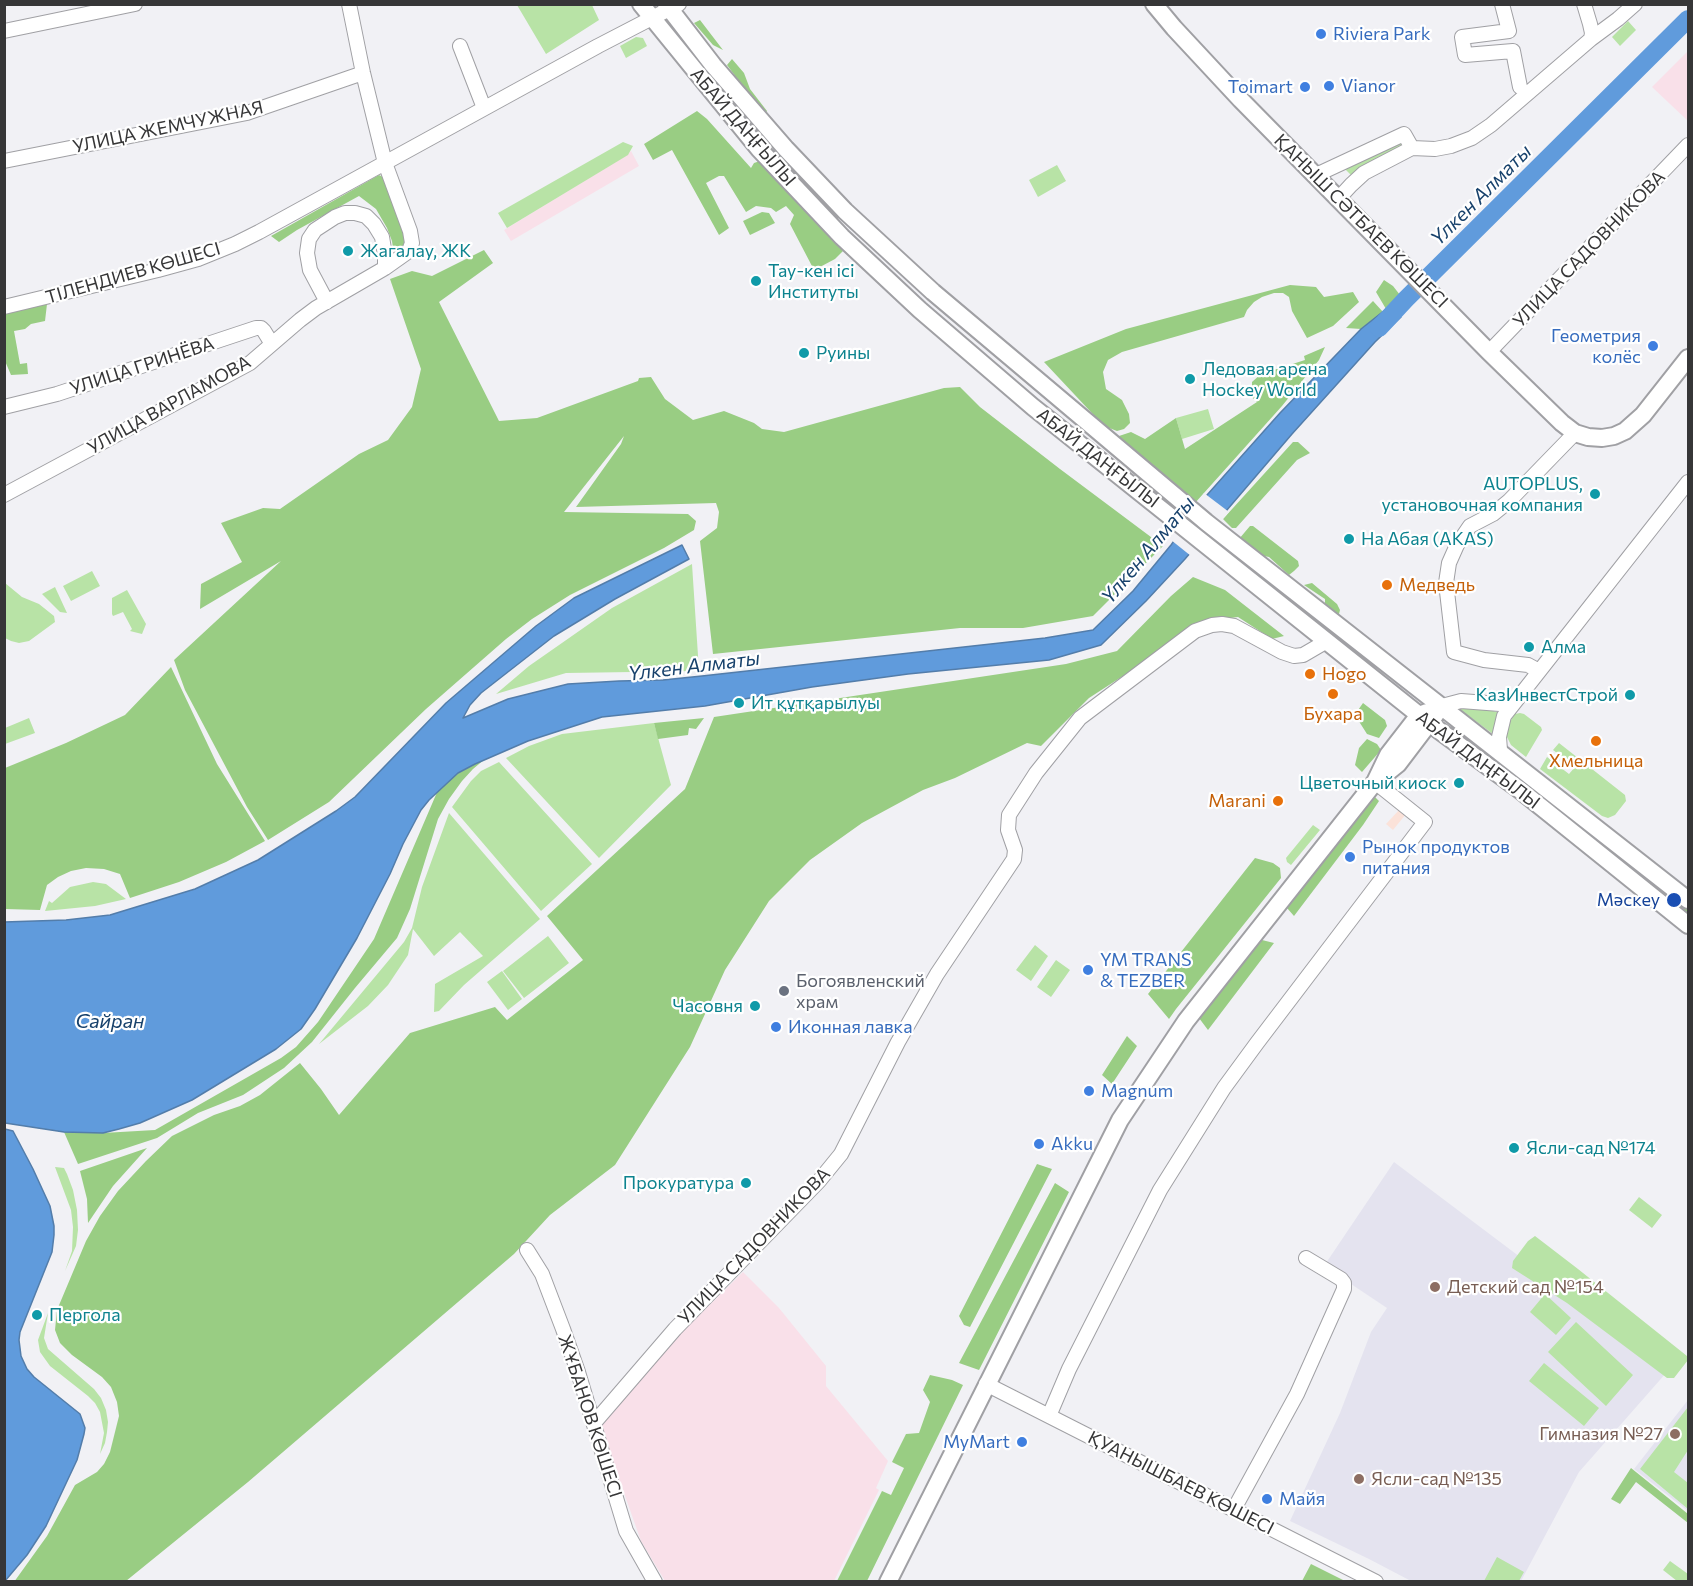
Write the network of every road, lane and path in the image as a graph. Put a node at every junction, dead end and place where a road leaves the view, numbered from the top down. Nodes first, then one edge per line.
1 (135, 4) edge
2 (349, 4) edge
3 (641, 4) edge
4 (1154, 4) edge
5 (1502, 4) edge
6 (1584, 4) edge
7 (1635, 4) edge
8 (672, 6) edge
9 (644, 22) junction
10 (4, 31) edge
11 (1509, 31) junction
12 (1591, 39) junction
13 (460, 46) dead end
14 (1513, 51) junction
15 (363, 73) junction
16 (1520, 87) dead end
17 (484, 108) junction
18 (1689, 145) edge
19 (1412, 148) junction
20 (4, 161) edge
21 (384, 163) junction
22 (1316, 175) junction
23 (1339, 198) junction
24 (385, 268) junction
25 (327, 302) junction
26 (4, 307) edge
27 (272, 344) junction
28 (1489, 352) junction
29 (1689, 358) edge
30 (4, 407) edge
31 (1575, 433) junction
32 (1689, 482) edge
33 (4, 495) edge
34 (1327, 641) junction
35 (1539, 671) junction
36 (1514, 702) junction
37 (1442, 706) junction
38 (1424, 719) junction
39 (1500, 750) junction
40 (1375, 782) junction
41 (1689, 900) edge
42 (1689, 925) edge
43 (527, 1250) dead end
44 (1306, 1258) dead end
45 (986, 1384) junction
46 (1049, 1416) junction
47 (594, 1423) junction
48 (1234, 1509) junction
49 (655, 1581) edge
50 (888, 1581) edge
51 (1376, 1581) edge

1 - 10 street
2 - 15 street
3 - 9 main road, АБАЙ ДАҢҒЫЛЫ
4 - 22 main road, ҚАНЫШ СӘТБАЕВ КӨШЕСІ
5 - 11 street
6 - 12 street
7 - 12 street
8 - 9 street
8 - 37 main road, АБАЙ ДАҢҒЫЛЫ
9 - 17 street, ТІЛЕНДИЕВ КӨШЕСІ
9 - 34 main road, АБАЙ ДАҢҒЫЛЫ
11 - 14 street
11 - 14 street
12 - 19 street
13 - 17 street
14 - 16 street
15 - 20 street, УЛИЦА ЖЕМЧУЖНАЯ
15 - 21 street
17 - 21 street, ТІЛЕНДИЕВ КӨШЕСІ
18 - 28 street, УЛИЦА САДОВНИКОВА
19 - 22 street
19 - 23 street
21 - 24 street, УЛИЦА ВАРЛАМОВА
21 - 26 street, ТІЛЕНДИЕВ КӨШЕСІ
22 - 23 main road, ҚАНЫШ СӘТБАЕВ КӨШЕСІ
23 - 28 main road, ҚАНЫШ СӘТБАЕВ КӨШЕСІ
24 - 25 street, УЛИЦА ВАРЛАМОВА
24 - 25 street
25 - 27 street, УЛИЦА ВАРЛАМОВА
27 - 30 street, УЛИЦА ГРИНЁВА
27 - 33 street, УЛИЦА ВАРЛАМОВА
28 - 31 main road, ҚАНЫШ СӘТБАЕВ КӨШЕСІ
29 - 31 main road
31 - 35 street
32 - 35 street
34 - 38 main road, АБАЙ ДАҢҒЫЛЫ
34 - 47 street, УЛИЦА САДОВНИКОВА
35 - 36 street
36 - 37 street
36 - 39 street
37 - 38 main road
37 - 39 main road, АБАЙ ДАҢҒЫЛЫ
38 - 40 main road
38 - 42 main road, АБАЙ ДАҢҒЫЛЫ
39 - 41 main road, АБАЙ ДАҢҒЫЛЫ
40 - 45 main road
40 - 46 street
43 - 47 street, ЖҰБАНОВ КӨШЕСІ
44 - 48 street
45 - 46 street, ҚУАНЫШБАЕВ КӨШЕСІ
45 - 50 main road
46 - 48 street, ҚУАНЫШБАЕВ КӨШЕСІ
47 - 49 street, ЖҰБАНОВ КӨШЕСІ
48 - 51 street, ҚУАНЫШБАЕВ КӨШЕСІ

